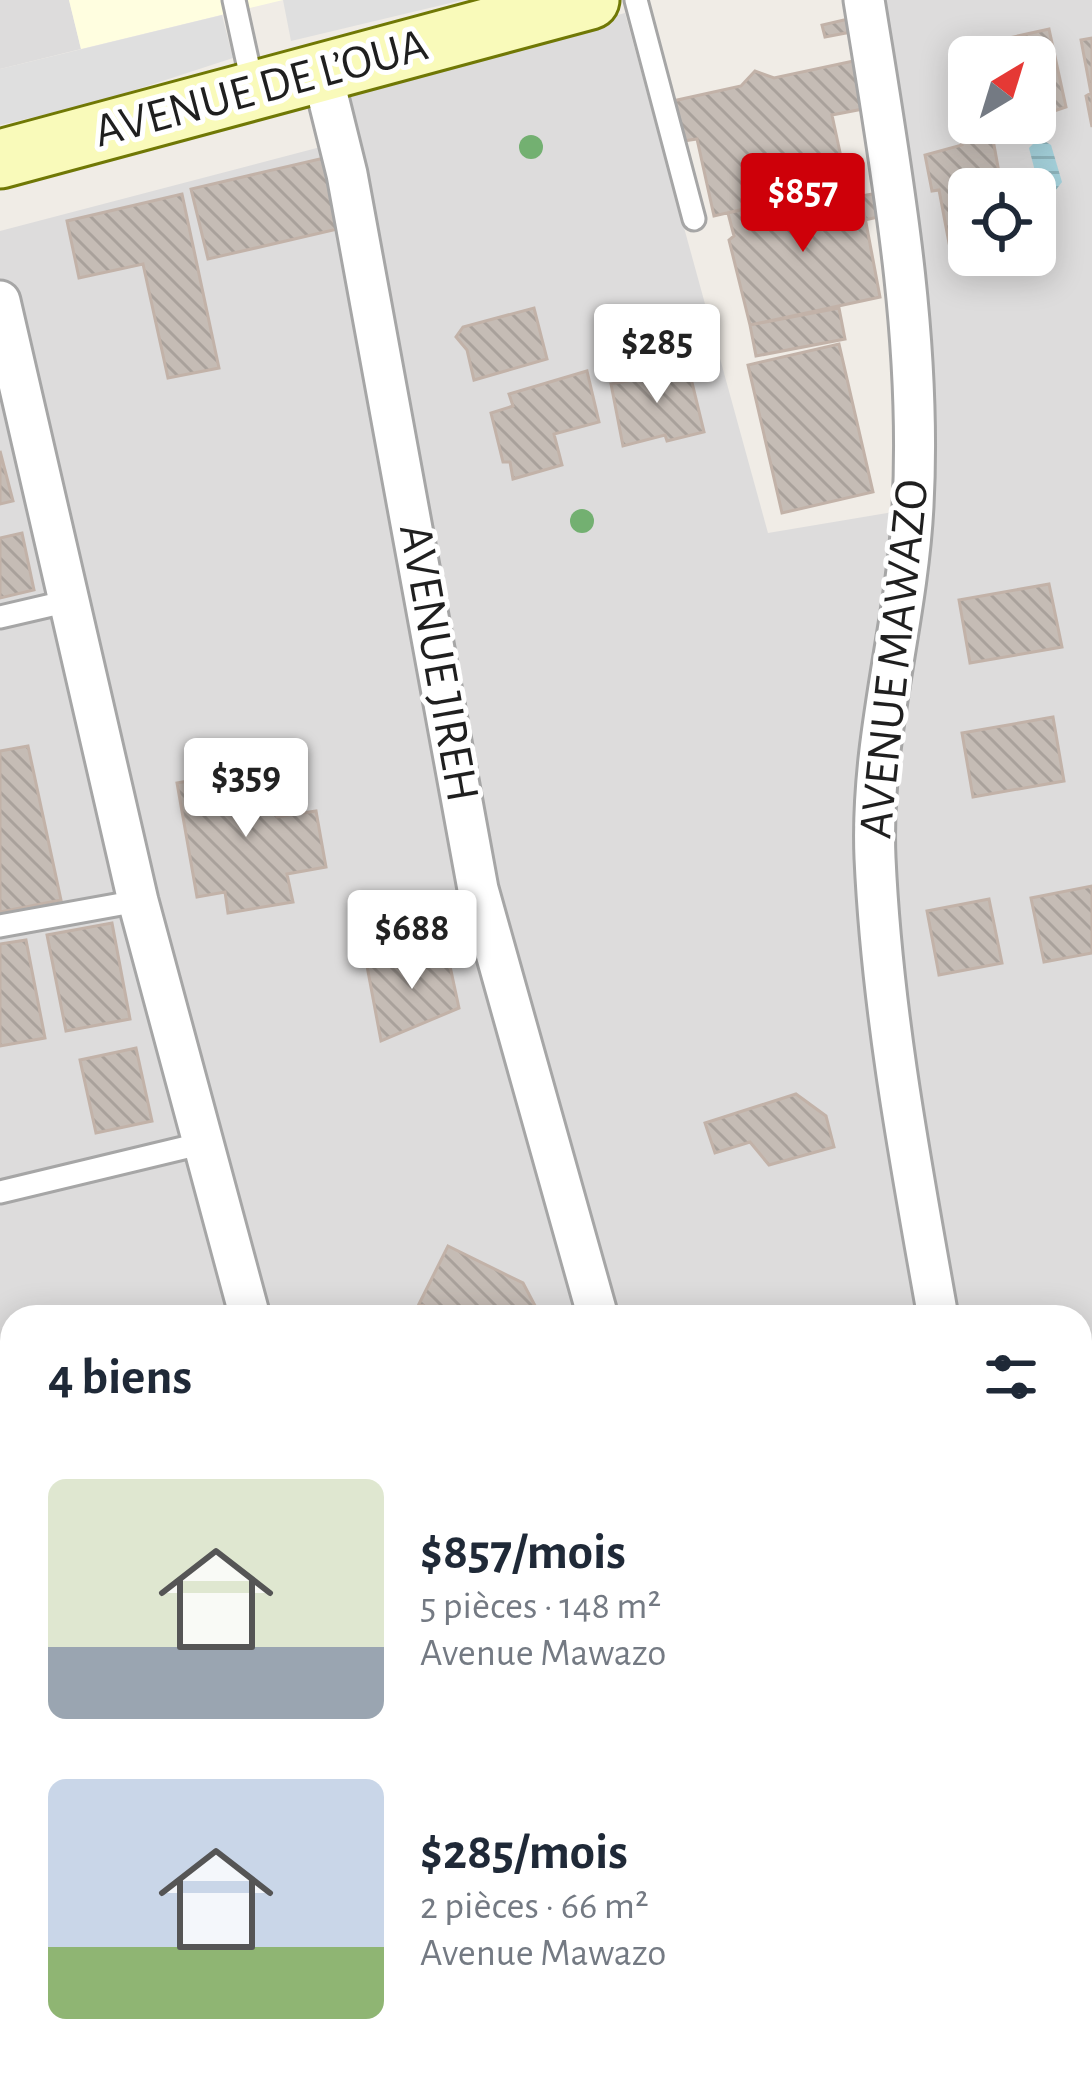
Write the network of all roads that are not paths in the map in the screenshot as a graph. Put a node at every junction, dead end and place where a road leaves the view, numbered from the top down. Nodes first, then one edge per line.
1 (234, 0) edge
2 (636, 0) edge
3 (865, 0) edge
4 (578, 2) edge
5 (322, 73) junction
6 (254, 91) junction
7 (0, 159) edge
8 (694, 219) dead end
9 (0, 301) edge
10 (69, 602) junction
11 (0, 617) edge
12 (138, 901) junction
13 (0, 926) edge
14 (204, 1143) junction
15 (0, 1192) edge
16 (247, 1305) edge
17 (595, 1305) edge
18 (936, 1305) edge

1 - 6 lane
2 - 8 lane
3 - 18 street, AVENUE MAWAZO
4 - 5 main road, AVENUE DE L’OUA
5 - 6 main road, AVENUE DE L’OUA
5 - 17 street, AVENUE JIREH
6 - 7 main road, AVENUE DE L’OUA
9 - 10 street
10 - 11 lane
10 - 12 street
12 - 13 lane
12 - 14 street
14 - 15 lane
14 - 16 street

